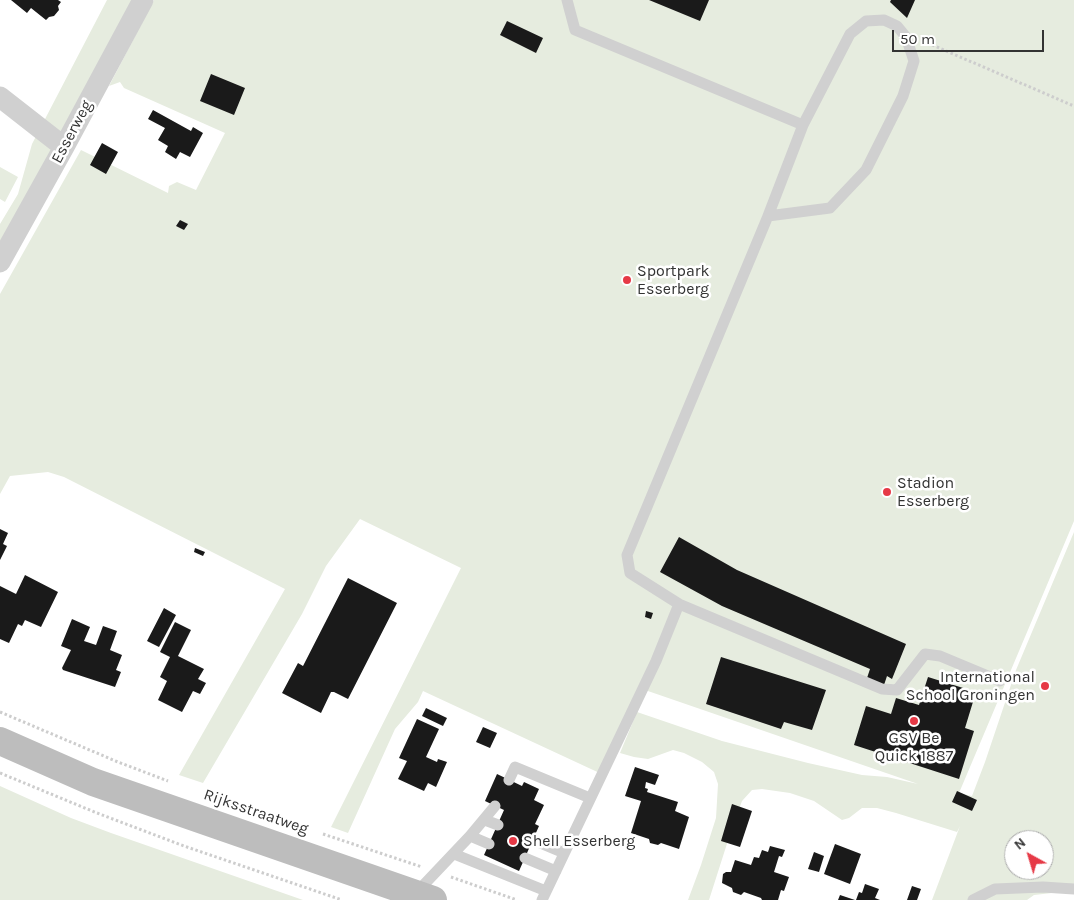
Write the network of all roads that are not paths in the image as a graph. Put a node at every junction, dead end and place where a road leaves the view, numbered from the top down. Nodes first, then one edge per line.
1 (143, 0) edge
2 (567, 0) edge
3 (0, 96) edge
4 (803, 125) junction
5 (64, 147) junction
6 (768, 216) junction
7 (0, 262) edge
8 (679, 604) junction
9 (1000, 681) dead end
10 (0, 741) edge
11 (509, 780) dead end
12 (590, 798) junction
13 (498, 826) dead end
14 (470, 836) junction
15 (533, 840) dead end
16 (489, 844) dead end
17 (564, 853) junction
18 (454, 854) junction
19 (525, 858) dead end
20 (556, 871) junction
21 (1074, 889) edge
22 (544, 895) edge
23 (424, 897) edge
24 (973, 900) edge

1 - 5 street, Esserweg
2 - 4 lane
3 - 5 street
4 - 6 lane
4 - 6 lane
5 - 7 street, Esserweg
6 - 8 lane
8 - 9 lane
8 - 12 lane
10 - 23 main road, Rijksstraatweg
11 - 12 lane
12 - 17 lane
13 - 14 lane
14 - 16 lane
14 - 18 lane
15 - 17 lane
17 - 20 lane
18 - 22 lane
18 - 23 lane
19 - 20 lane
20 - 22 lane
21 - 24 lane

